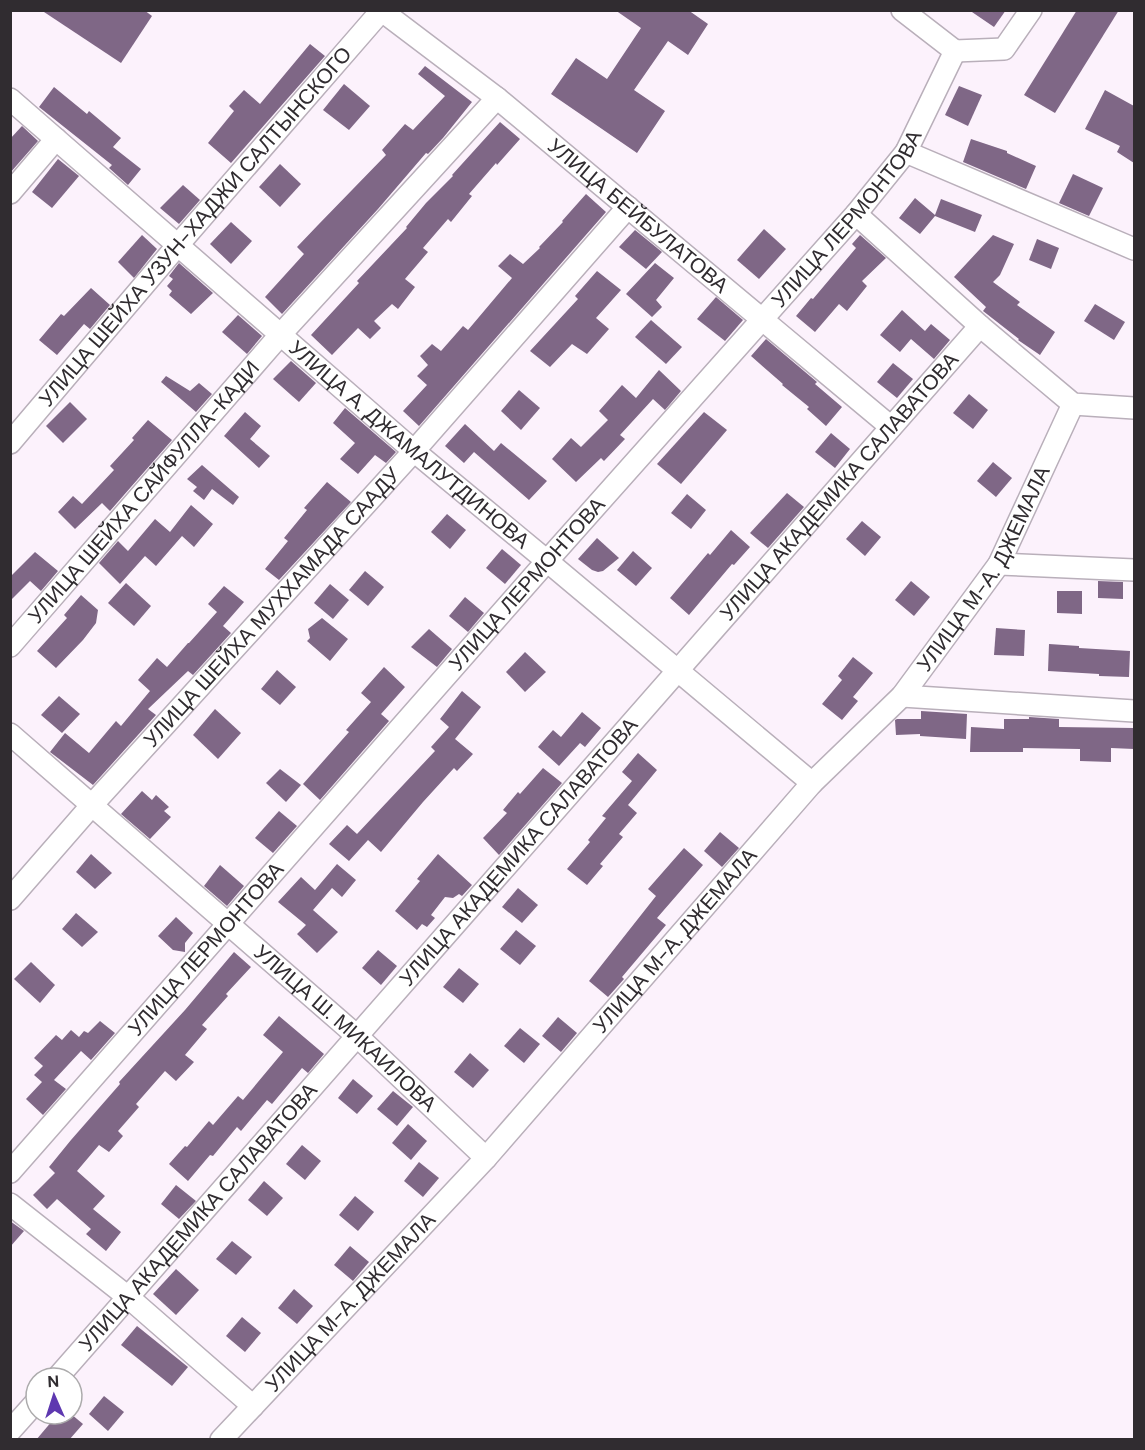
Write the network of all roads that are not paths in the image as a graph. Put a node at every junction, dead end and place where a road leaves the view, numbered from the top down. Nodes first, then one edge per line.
1 (902, 10) edge
2 (1031, 10) edge
3 (382, 11) edge
4 (955, 51) junction
5 (497, 98) junction
6 (10, 99) edge
7 (56, 139) junction
8 (906, 152) junction
9 (10, 193) edge
10 (628, 207) junction
11 (856, 214) junction
12 (177, 246) junction
13 (1134, 249) edge
14 (763, 320) junction
15 (980, 326) junction
16 (281, 334) junction
17 (1073, 404) junction
18 (1134, 408) edge
19 (891, 427) junction
20 (10, 443) edge
21 (414, 451) junction
22 (547, 561) junction
23 (999, 564) junction
24 (1134, 570) edge
25 (10, 646) edge
26 (678, 670) junction
27 (902, 696) junction
28 (1134, 711) edge
29 (10, 734) edge
30 (812, 783) junction
31 (92, 805) junction
32 (10, 899) edge
33 (228, 924) junction
34 (357, 1036) junction
35 (486, 1158) junction
36 (10, 1172) edge
37 (10, 1204) edge
38 (128, 1297) junction
39 (68, 1366) edge
40 (253, 1406) junction
41 (24, 1415) edge
42 (10, 1431) edge
43 (222, 1440) edge

1 - 4 street
2 - 4 street
3 - 5 street, УЛИЦА БЕЙБУЛАТОВА
3 - 12 street, УЛИЦА ШЕЙХА УЗУН-ХАДЖИ САЛТЫНСКОГО
4 - 8 street, УЛИЦА ЛЕРМОНТОВА
5 - 10 street, УЛИЦА БЕЙБУЛАТОВА
5 - 16 street, УЛИЦА ШЕЙХА САЙФУЛЛА-КАДИ
6 - 7 street, УЛИЦА А. ДЖАМАЛУТДИНОВА
7 - 9 street
7 - 12 street, УЛИЦА А. ДЖАМАЛУТДИНОВА
8 - 11 street, УЛИЦА ЛЕРМОНТОВА
8 - 13 street
10 - 14 street, УЛИЦА БЕЙБУЛАТОВА
10 - 21 street, УЛИЦА ШЕЙХА МУХХАМАДА СААДУ
11 - 14 street, УЛИЦА ЛЕРМОНТОВА
11 - 15 street
12 - 16 street, УЛИЦА А. ДЖАМАЛУТДИНОВА
12 - 20 street, УЛИЦА ШЕЙХА УЗУН-ХАДЖИ САЛТЫНСКОГО
14 - 19 street, УЛИЦА БЕЙБУЛАТОВА
14 - 22 street, УЛИЦА ЛЕРМОНТОВА
15 - 17 street
15 - 19 street, УЛИЦА АКАДЕМИКА САЛАВАТОВА
16 - 21 street, УЛИЦА А. ДЖАМАЛУТДИНОВА
16 - 25 street, УЛИЦА ШЕЙХА САЙФУЛЛА-КАДИ
17 - 18 street
17 - 23 street, УЛИЦА М-А. ДЖЕМАЛА
19 - 26 street, УЛИЦА АКАДЕМИКА САЛАВАТОВА
21 - 22 street, УЛИЦА А. ДЖАМАЛУТДИНОВА
21 - 31 street, УЛИЦА ШЕЙХА МУХХАМАДА СААДУ
22 - 26 street, УЛИЦА А. ДЖАМАЛУТДИНОВА
22 - 33 street, УЛИЦА ЛЕРМОНТОВА
23 - 24 street
23 - 27 street, УЛИЦА М-А. ДЖЕМАЛА
26 - 30 street, УЛИЦА А. ДЖАМАЛУТДИНОВА
26 - 34 street, УЛИЦА АКАДЕМИКА САЛАВАТОВА
27 - 28 street
27 - 30 street, УЛИЦА М-А. ДЖЕМАЛА
29 - 31 street, УЛИЦА Ш. МИКАИЛОВА
30 - 35 street, УЛИЦА М-А. ДЖЕМАЛА
31 - 32 street, УЛИЦА ШЕЙХА МУХХАМАДА СААДУ
31 - 33 street, УЛИЦА Ш. МИКАИЛОВА
33 - 34 street, УЛИЦА Ш. МИКАИЛОВА
33 - 36 street, УЛИЦА ЛЕРМОНТОВА
34 - 35 street, УЛИЦА Ш. МИКАИЛОВА
34 - 38 street, УЛИЦА АКАДЕМИКА САЛАВАТОВА
35 - 40 street, УЛИЦА М-А. ДЖЕМАЛА
37 - 38 street
38 - 39 street, УЛИЦА АКАДЕМИКА САЛАВАТОВА
38 - 40 street
40 - 43 street, УЛИЦА М-А. ДЖЕМАЛА
41 - 42 street

